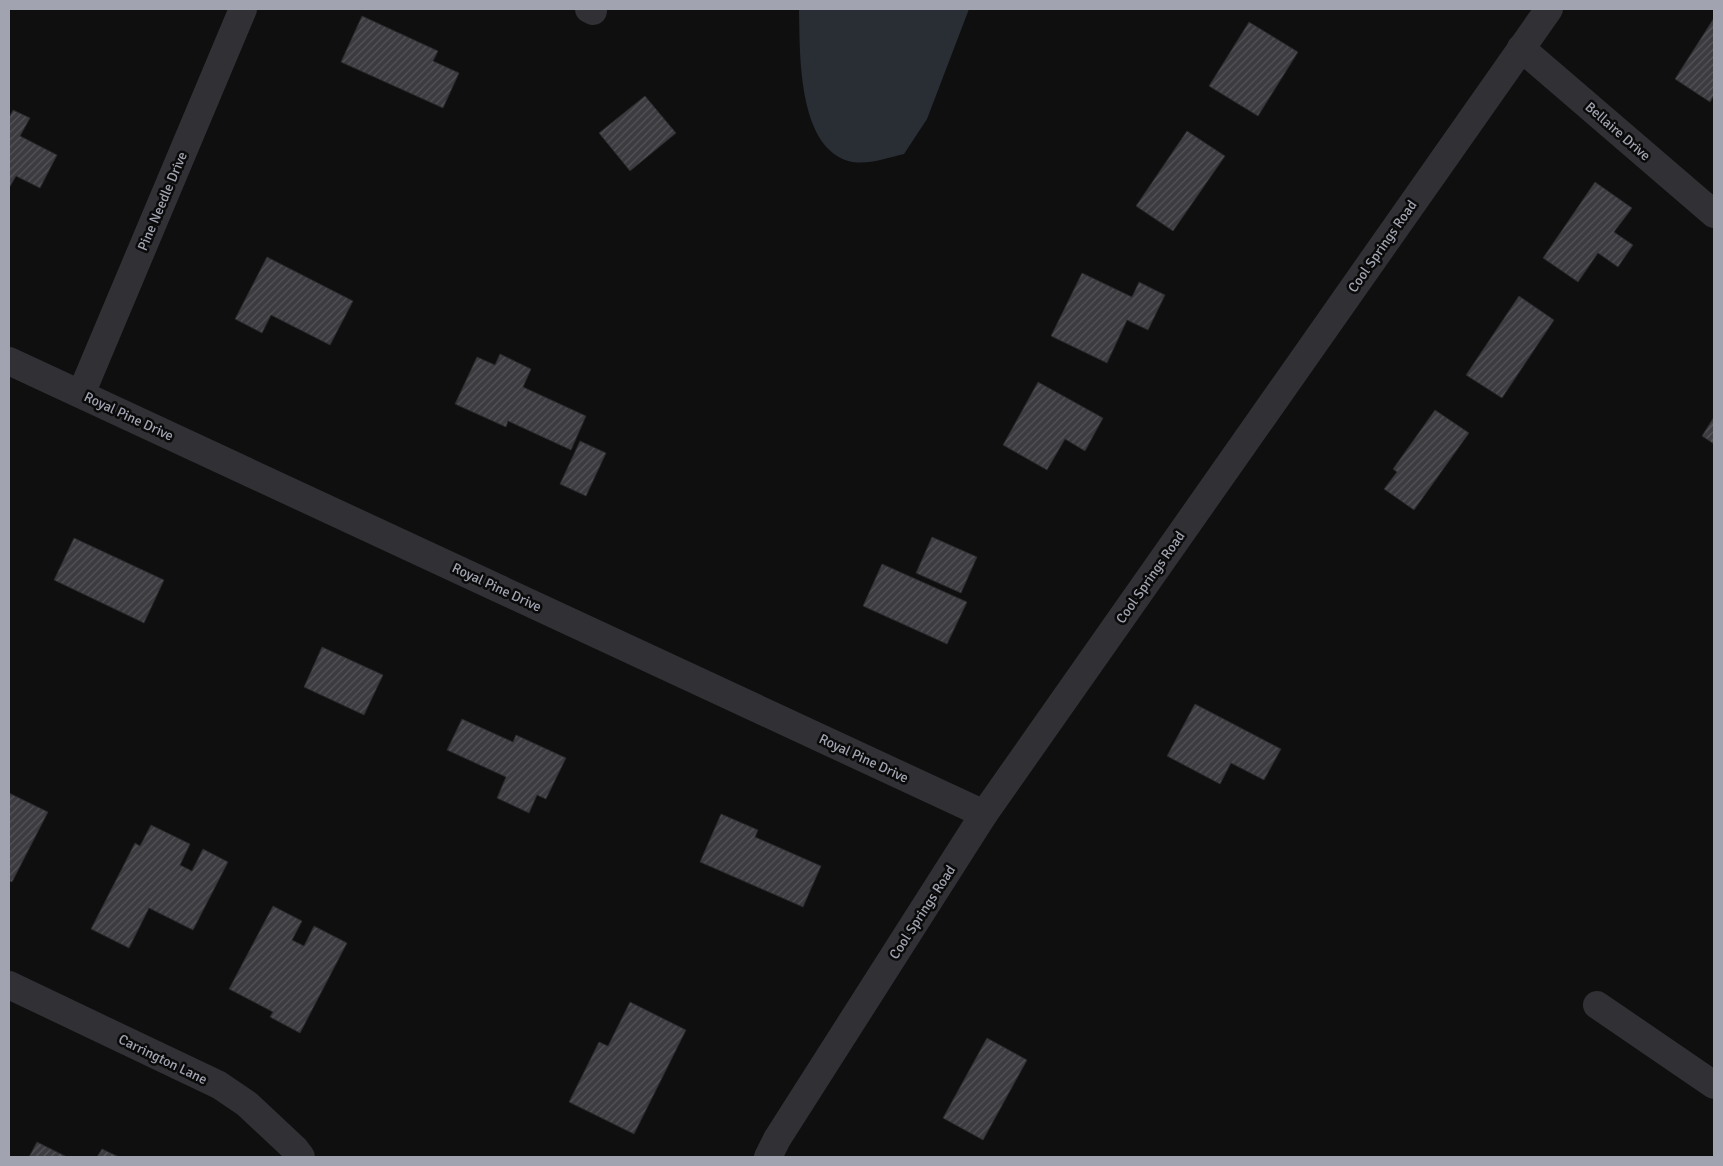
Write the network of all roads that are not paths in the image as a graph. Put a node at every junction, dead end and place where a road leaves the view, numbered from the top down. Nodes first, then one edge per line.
1 (243, 9) edge
2 (1549, 9) edge
3 (1521, 48) junction
4 (1714, 214) edge
5 (9, 361) edge
6 (81, 394) junction
7 (984, 814) junction
8 (9, 985) edge
9 (1597, 1005) dead end
10 (1714, 1085) edge
11 (301, 1157) edge
12 (768, 1157) edge

1 - 6 street, Pine Needle Drive
2 - 3 street, Cool Springs Road
3 - 4 street, Bellaire Drive
3 - 7 street, Cool Springs Road
5 - 6 street, Royal Pine Drive
6 - 7 street, Royal Pine Drive
7 - 12 street, Cool Springs Road
8 - 11 street, Carrington Lane
9 - 10 street

